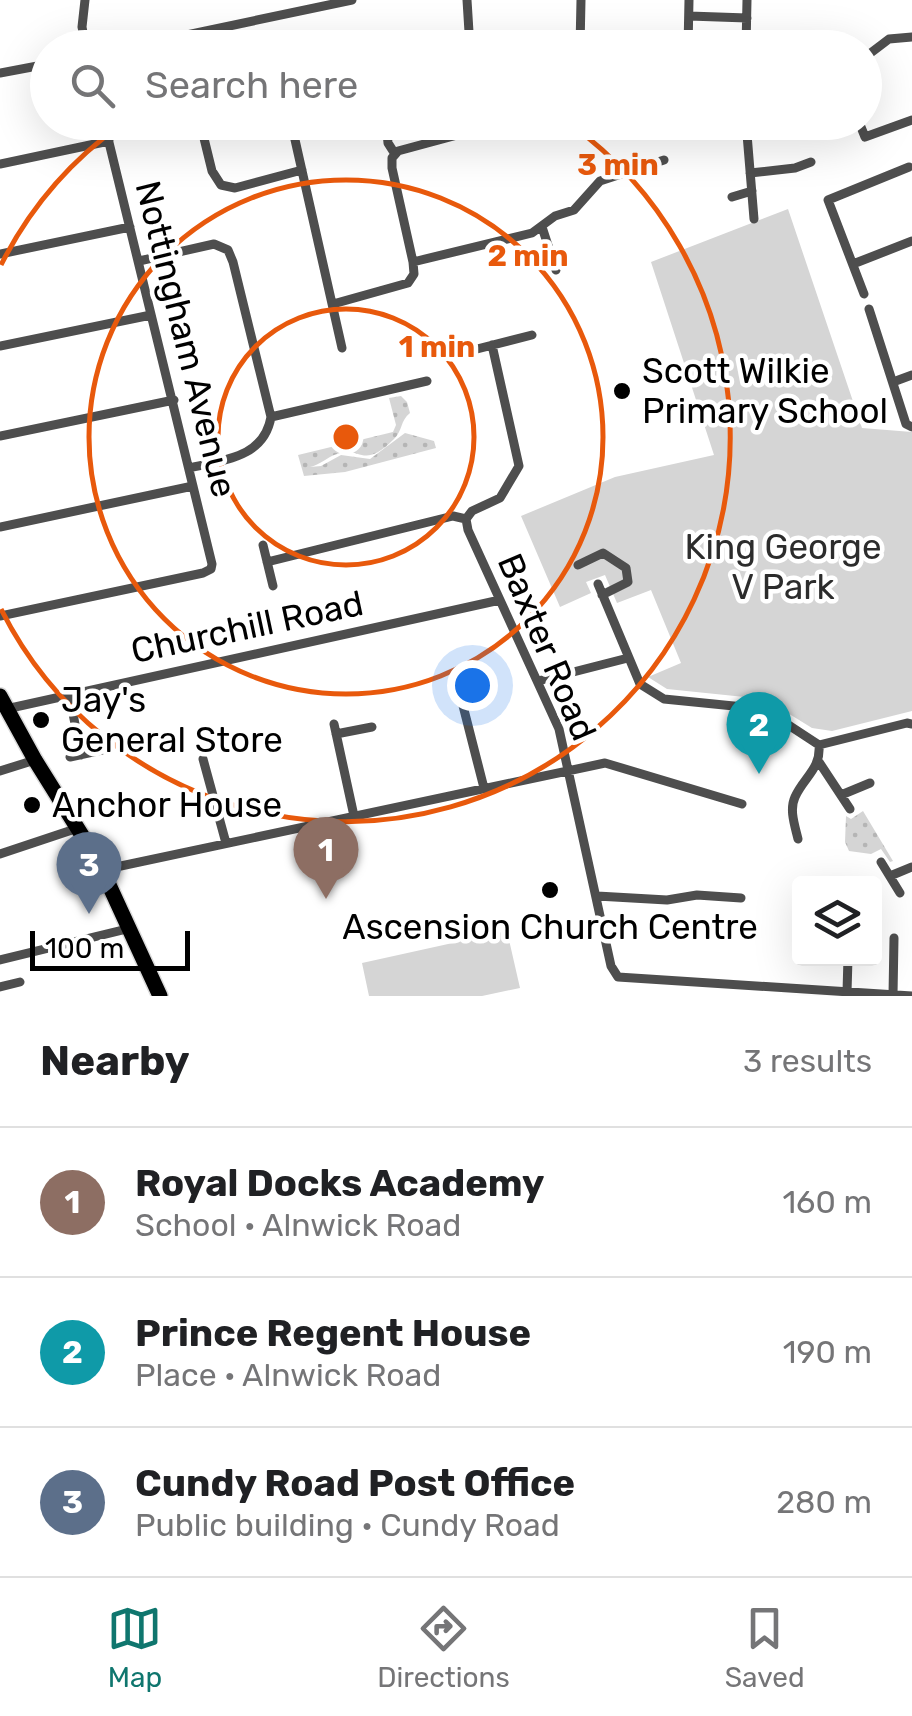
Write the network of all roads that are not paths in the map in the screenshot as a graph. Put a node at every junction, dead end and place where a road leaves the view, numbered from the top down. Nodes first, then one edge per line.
1 (84, 0) edge
2 (352, 0) edge
3 (466, 0) edge
4 (581, 0) edge
5 (689, 0) edge
6 (747, 0) edge
7 (689, 16) junction
8 (747, 18) junction
9 (83, 30) edge
10 (230, 30) edge
11 (468, 30) edge
12 (580, 30) edge
13 (689, 30) edge
14 (747, 30) edge
15 (912, 37) edge
16 (882, 44) edge
17 (30, 67) edge
18 (0, 73) edge
19 (912, 107) edge
20 (910, 120) edge
21 (882, 131) edge
22 (204, 140) edge
23 (296, 140) edge
24 (388, 140) edge
25 (440, 140) edge
26 (747, 140) edge
27 (108, 141) joint
28 (395, 154) junction
29 (664, 160) dead end
30 (811, 162) dead end
31 (0, 164) edge
32 (909, 167) dead end
33 (302, 170) junction
34 (750, 173) junction
35 (752, 190) junction
36 (732, 197) dead end
37 (754, 219) dead end
38 (130, 226) junction
39 (542, 227) junction
40 (912, 241) edge
41 (0, 254) edge
42 (139, 261) junction
43 (414, 262) junction
44 (853, 264) junction
45 (556, 270) dead end
46 (864, 294) dead end
47 (333, 304) junction
48 (869, 309) dead end
49 (151, 315) junction
50 (532, 336) dead end
51 (492, 345) junction
52 (0, 346) edge
53 (342, 348) dead end
54 (477, 349) dead end
55 (912, 375) edge
56 (427, 381) dead end
57 (893, 382) junction
58 (174, 400) junction
59 (271, 417) junction
60 (912, 426) edge
61 (0, 436) edge
62 (189, 468) junction
63 (193, 486) junction
64 (466, 519) junction
65 (0, 526) edge
66 (263, 545) dead end
67 (267, 562) junction
68 (578, 565) dead end
69 (598, 584) dead end
70 (273, 586) dead end
71 (602, 595) junction
72 (500, 600) junction
73 (0, 616) edge
74 (628, 658) junction
75 (538, 681) junction
76 (69, 693) junction
77 (460, 694) dead end
78 (3, 702) edge
79 (912, 724) edge
80 (372, 727) dead end
81 (819, 745) junction
82 (102, 750) dead end
83 (203, 759) dead end
84 (35, 760) junction
85 (819, 762) junction
86 (568, 770) junction
87 (0, 772) edge
88 (870, 783) dead end
89 (484, 788) junction
90 (840, 795) junction
91 (742, 804) dead end
92 (850, 809) dead end
93 (354, 816) junction
94 (78, 828) junction
95 (798, 839) dead end
96 (226, 843) junction
97 (0, 854) edge
98 (881, 862) dead end
99 (912, 867) edge
100 (102, 870) junction
101 (890, 876) junction
102 (900, 893) dead end
103 (597, 896) junction
104 (741, 898) dead end
105 (131, 928) junction
106 (894, 938) dead end
107 (0, 960) edge
108 (848, 966) edge
109 (20, 982) dead end
110 (0, 988) edge
111 (847, 992) junction
112 (892, 994) edge
113 (160, 996) edge
114 (912, 996) edge

1 - 9 street
2 - 10 street
3 - 11 street
4 - 12 street
5 - 7 street
6 - 8 street
7 - 8 street
7 - 13 street
8 - 14 street
15 - 16 street
17 - 18 street
19 - 20 street
20 - 21 street
22 - 33 street
23 - 33 street
24 - 28 street
25 - 28 street
26 - 34 street
27 - 31 street
27 - 38 street, Nottingham Avenue
28 - 43 street
29 - 39 street
30 - 34 street
32 - 44 street
33 - 47 street
34 - 35 street
35 - 36 street
35 - 37 street
38 - 41 street
38 - 42 street, Nottingham Avenue
39 - 43 street
39 - 45 street
40 - 44 street
42 - 49 street, Nottingham Avenue
42 - 59 street
43 - 47 street
44 - 46 street
47 - 53 street
48 - 57 street
49 - 52 street
49 - 58 street, Nottingham Avenue
50 - 51 street
51 - 54 street
51 - 64 street
55 - 57 street
56 - 59 street
57 - 60 street
58 - 61 street
58 - 62 street, Nottingham Avenue
59 - 62 street
62 - 63 street, Nottingham Avenue
63 - 65 street
63 - 73 street, Nottingham Avenue
64 - 67 street
64 - 72 street, Baxter Road
66 - 67 street
67 - 70 street
68 - 71 street
69 - 71 street
71 - 74 street
72 - 75 street, Baxter Road
72 - 76 street, Churchill Road
74 - 75 street
74 - 81 street
75 - 86 street, Baxter Road
76 - 78 street, Churchill Road
76 - 82 street
77 - 89 street
78 - 84 main road
79 - 81 street
80 - 93 street
81 - 85 street
83 - 96 street
84 - 87 street
84 - 94 main road
85 - 90 street
85 - 95 street
86 - 89 street
86 - 91 street
86 - 103 street, Baxter Road
88 - 90 street
89 - 93 street
90 - 92 street
93 - 96 street
94 - 97 street
94 - 100 main road
96 - 100 street
98 - 101 street
99 - 101 street
100 - 105 main road
101 - 102 street
103 - 104 street
103 - 111 street, Baxter Road
105 - 107 street
105 - 113 main road
106 - 112 street
108 - 111 street
109 - 110 street
111 - 112 street
112 - 114 street

